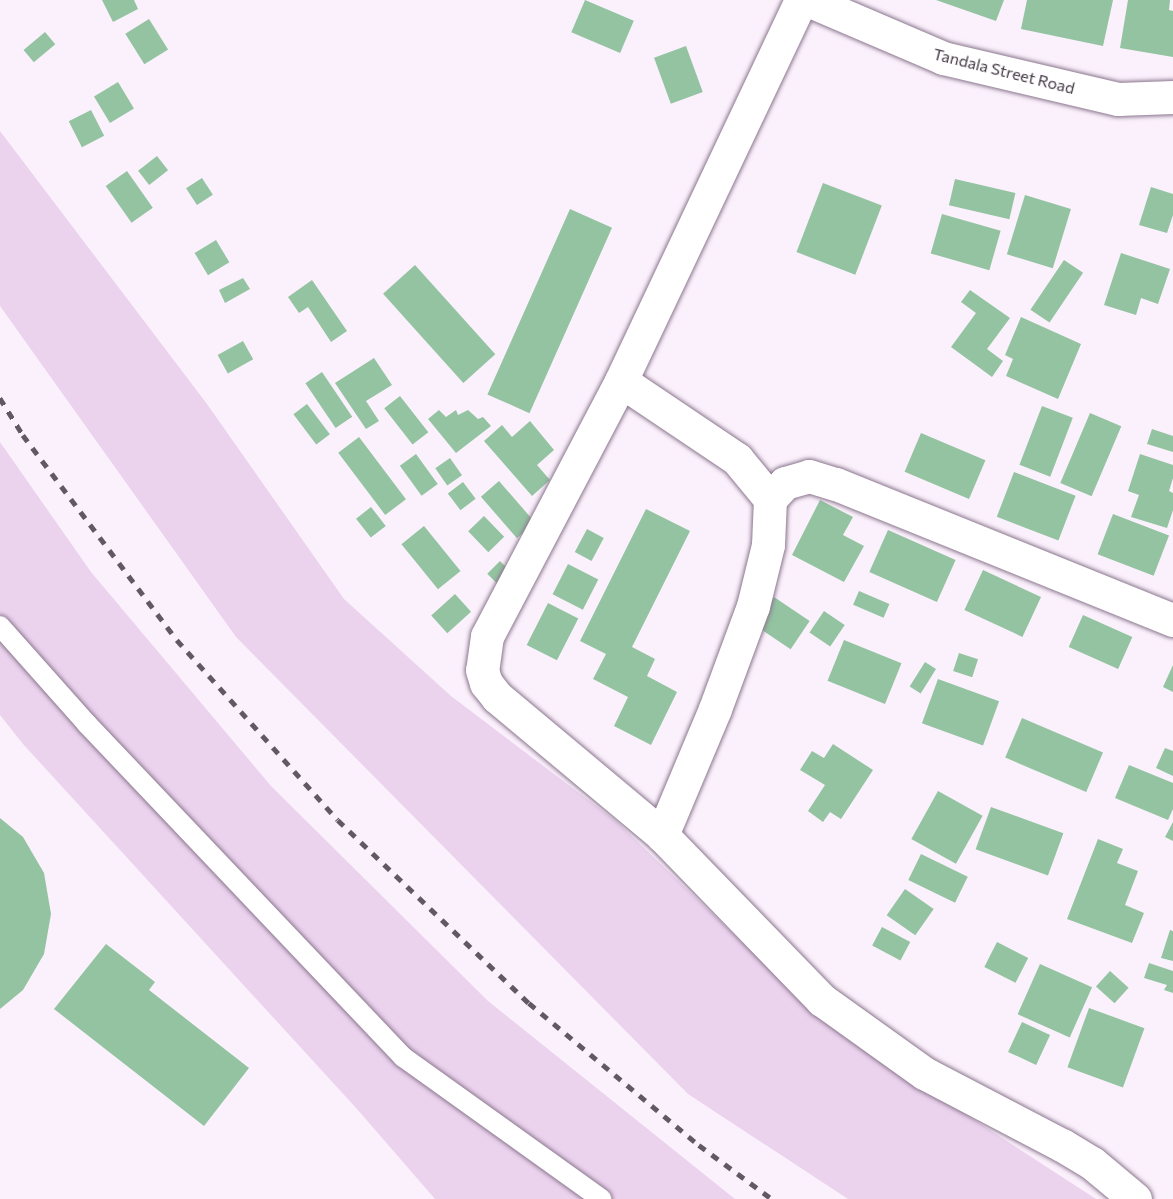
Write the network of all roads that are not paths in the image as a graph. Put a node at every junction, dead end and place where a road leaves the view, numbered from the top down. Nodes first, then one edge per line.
1 (801, 0) edge
2 (808, 0) edge
3 (1173, 98) edge
4 (621, 381) junction
5 (770, 499) junction
6 (1173, 620) edge
7 (0, 626) edge
8 (662, 835) junction
9 (601, 1199) edge
10 (1135, 1199) edge

1 - 4 street
2 - 3 street, Tandala Street Road
4 - 5 street
4 - 8 street
5 - 6 street
5 - 8 street
7 - 9 lane
8 - 10 street

